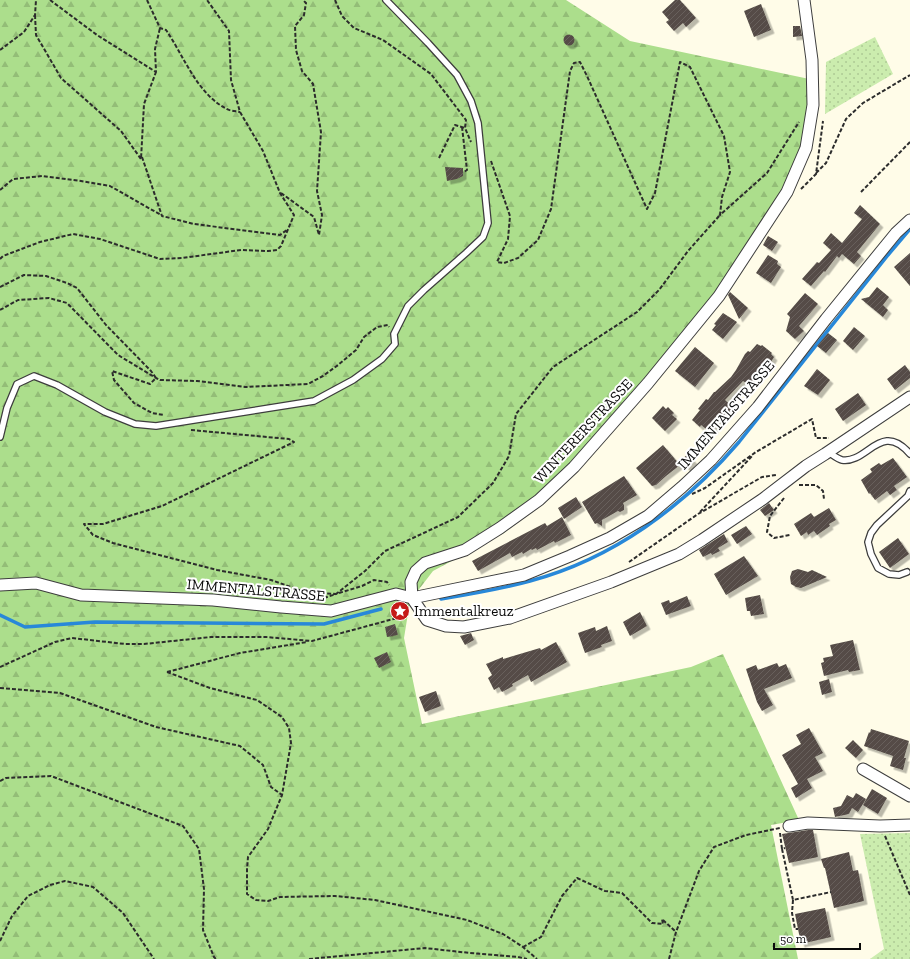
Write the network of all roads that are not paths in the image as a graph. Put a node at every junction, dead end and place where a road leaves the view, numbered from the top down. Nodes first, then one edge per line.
1 (386, 0) edge
2 (804, 0) edge
3 (910, 220) edge
4 (910, 397) edge
5 (0, 437) edge
6 (828, 452) junction
7 (910, 454) edge
8 (910, 491) edge
9 (907, 572) dead end
10 (0, 585) edge
11 (412, 598) junction
12 (863, 769) dead end
13 (910, 796) edge
14 (910, 825) edge
15 (789, 826) road end

1 - 5 lane
2 - 11 street, WINTERERSTRASSE
3 - 11 street, IMMENTALSTRASSE
4 - 6 street
6 - 7 lane
6 - 11 street
8 - 9 lane
10 - 11 street, IMMENTALSTRASSE
12 - 13 street
14 - 15 street

